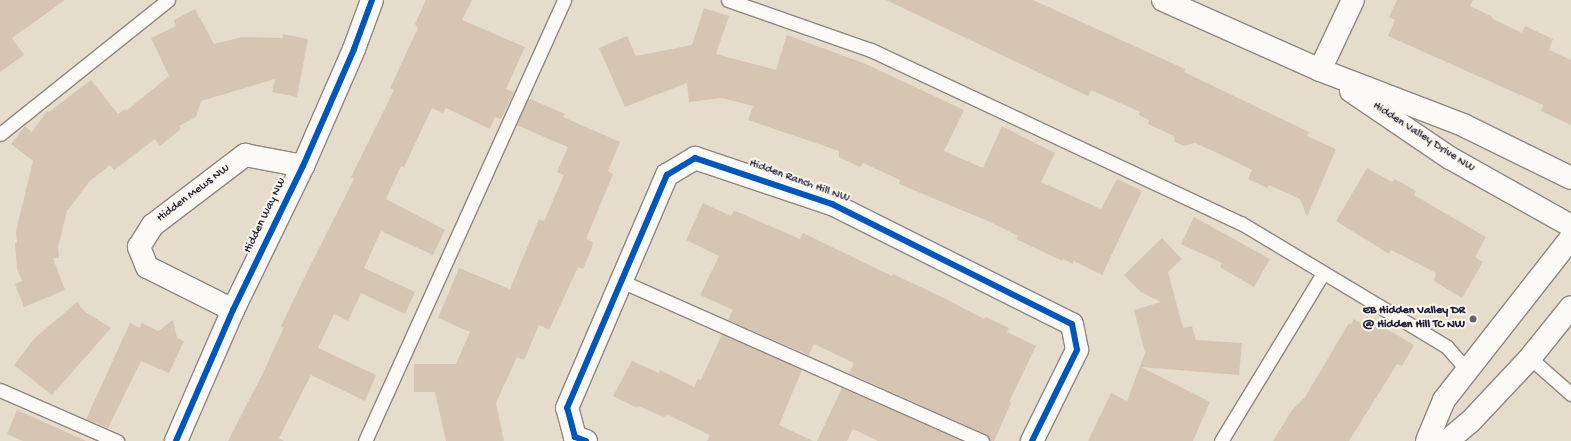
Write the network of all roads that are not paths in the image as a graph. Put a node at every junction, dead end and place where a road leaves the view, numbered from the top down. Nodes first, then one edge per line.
1 (168, 0) edge
2 (372, 0) edge
3 (564, 0) edge
4 (728, 0) edge
5 (1163, 0) edge
6 (1353, 0) edge
7 (1320, 70) junction
8 (0, 134) edge
9 (303, 166) junction
10 (1571, 178) edge
11 (1571, 226) edge
12 (1571, 238) edge
13 (1323, 273) junction
14 (621, 281) junction
15 (1571, 307) edge
16 (233, 310) junction
17 (1530, 358) junction
18 (1467, 370) junction
19 (0, 390) edge
20 (1571, 394) edge
21 (117, 441) edge
22 (176, 441) edge
23 (365, 441) edge
24 (586, 441) edge
25 (982, 441) edge
26 (1032, 441) edge
27 (1221, 441) edge
28 (1427, 441) edge
29 (1447, 441) edge

1 - 8 lane
2 - 9 street, Hidden Way NW
3 - 23 lane
4 - 13 lane
5 - 7 street, Hidden Valley Drive NW
6 - 7 street
7 - 10 street, Hidden Valley Drive NW
7 - 11 street, Hidden Valley Drive NW
9 - 16 street, Hidden Way NW
9 - 16 street, Hidden Mews NW
12 - 18 street
13 - 18 lane
13 - 27 lane
14 - 24 street, Hidden Ranch Hill NW
14 - 25 lane
14 - 26 street, Hidden Ranch Hill NW
15 - 17 street
16 - 22 street, Hidden Way NW
17 - 20 lane
17 - 29 street
18 - 28 street
19 - 21 lane

